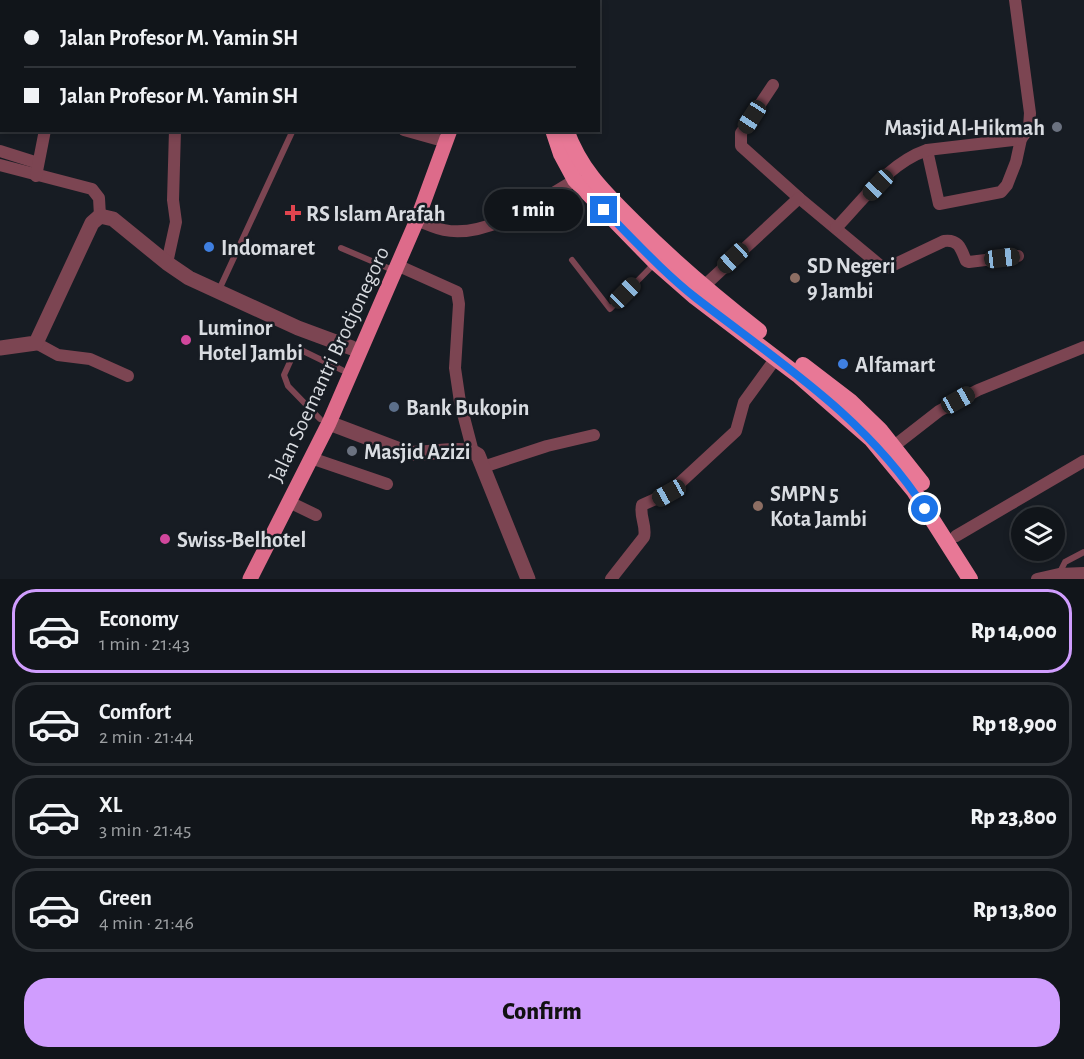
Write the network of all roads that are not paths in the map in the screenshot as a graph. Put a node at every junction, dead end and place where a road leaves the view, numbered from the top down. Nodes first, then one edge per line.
1 (1015, 0) edge
2 (773, 85) dead end
3 (45, 132) edge
4 (175, 132) edge
5 (292, 132) edge
6 (418, 132) edge
7 (449, 132) edge
8 (554, 132) edge
9 (567, 132) edge
10 (438, 135) edge
11 (1021, 139) junction
12 (927, 150) junction
13 (0, 152) edge
14 (38, 163) junction
15 (0, 165) edge
16 (36, 176) junction
17 (575, 180) junction
18 (799, 198) junction
19 (100, 216) junction
20 (417, 220) junction
21 (836, 228) junction
22 (341, 248) dead end
23 (1018, 256) dead end
24 (572, 260) dead end
25 (656, 262) junction
26 (166, 263) junction
27 (393, 267) junction
28 (703, 287) junction
29 (218, 293) junction
30 (36, 343) junction
31 (1084, 347) edge
32 (0, 348) edge
33 (357, 350) junction
34 (776, 358) junction
35 (342, 370) junction
36 (128, 376) dead end
37 (325, 421) junction
38 (875, 434) junction
39 (594, 435) dead end
40 (894, 446) junction
41 (473, 452) junction
42 (311, 458) junction
43 (1084, 461) edge
44 (483, 467) junction
45 (387, 484) dead end
46 (289, 502) junction
47 (316, 515) dead end
48 (956, 536) junction
49 (1084, 552) edge
50 (1059, 573) junction
51 (1084, 573) edge
52 (241, 579) edge
53 (250, 579) edge
54 (528, 579) edge
55 (611, 579) edge
56 (970, 579) edge
57 (982, 579) edge
58 (1037, 579) edge

1 - 11 street
2 - 18 street
3 - 14 street
4 - 26 street
5 - 29 lane
6 - 10 street
7 - 20 main road, Jalan Soemantri Brodjonegoro
8 - 17 highway
9 - 28 highway
10 - 27 main road, Jalan Soemantri Brodjonegoro
11 - 12 street
11 - 12 street
12 - 21 street
13 - 14 street
14 - 16 street
15 - 16 street
16 - 19 street
17 - 20 street
17 - 25 highway
18 - 21 street
18 - 28 street
19 - 26 street
19 - 30 street
20 - 27 main road, Jalan Soemantri Brodjonegoro
21 - 23 street
22 - 27 lane
24 - 25 lane
25 - 34 highway
26 - 29 street
27 - 33 main road, Jalan Soemantri Brodjonegoro
27 - 41 street
28 - 38 highway
29 - 33 street
30 - 32 street
30 - 36 street
31 - 40 street
33 - 35 main road, Jalan Soemantri Brodjonegoro
33 - 37 main road, Jalan Soemantri Brodjonegoro
34 - 38 highway
34 - 55 street
35 - 37 main road, Jalan Soemantri Brodjonegoro
35 - 37 lane
37 - 41 street
37 - 42 main road, Jalan Soemantri Brodjonegoro
37 - 52 main road
38 - 40 highway
38 - 56 highway
39 - 44 street
40 - 48 highway
41 - 44 street
42 - 45 street
42 - 46 main road, Jalan Soemantri Brodjonegoro
43 - 48 street
44 - 54 street
46 - 47 street
46 - 53 main road, Jalan Soemantri Brodjonegoro
48 - 57 highway
49 - 50 lane
50 - 51 street
50 - 58 street

